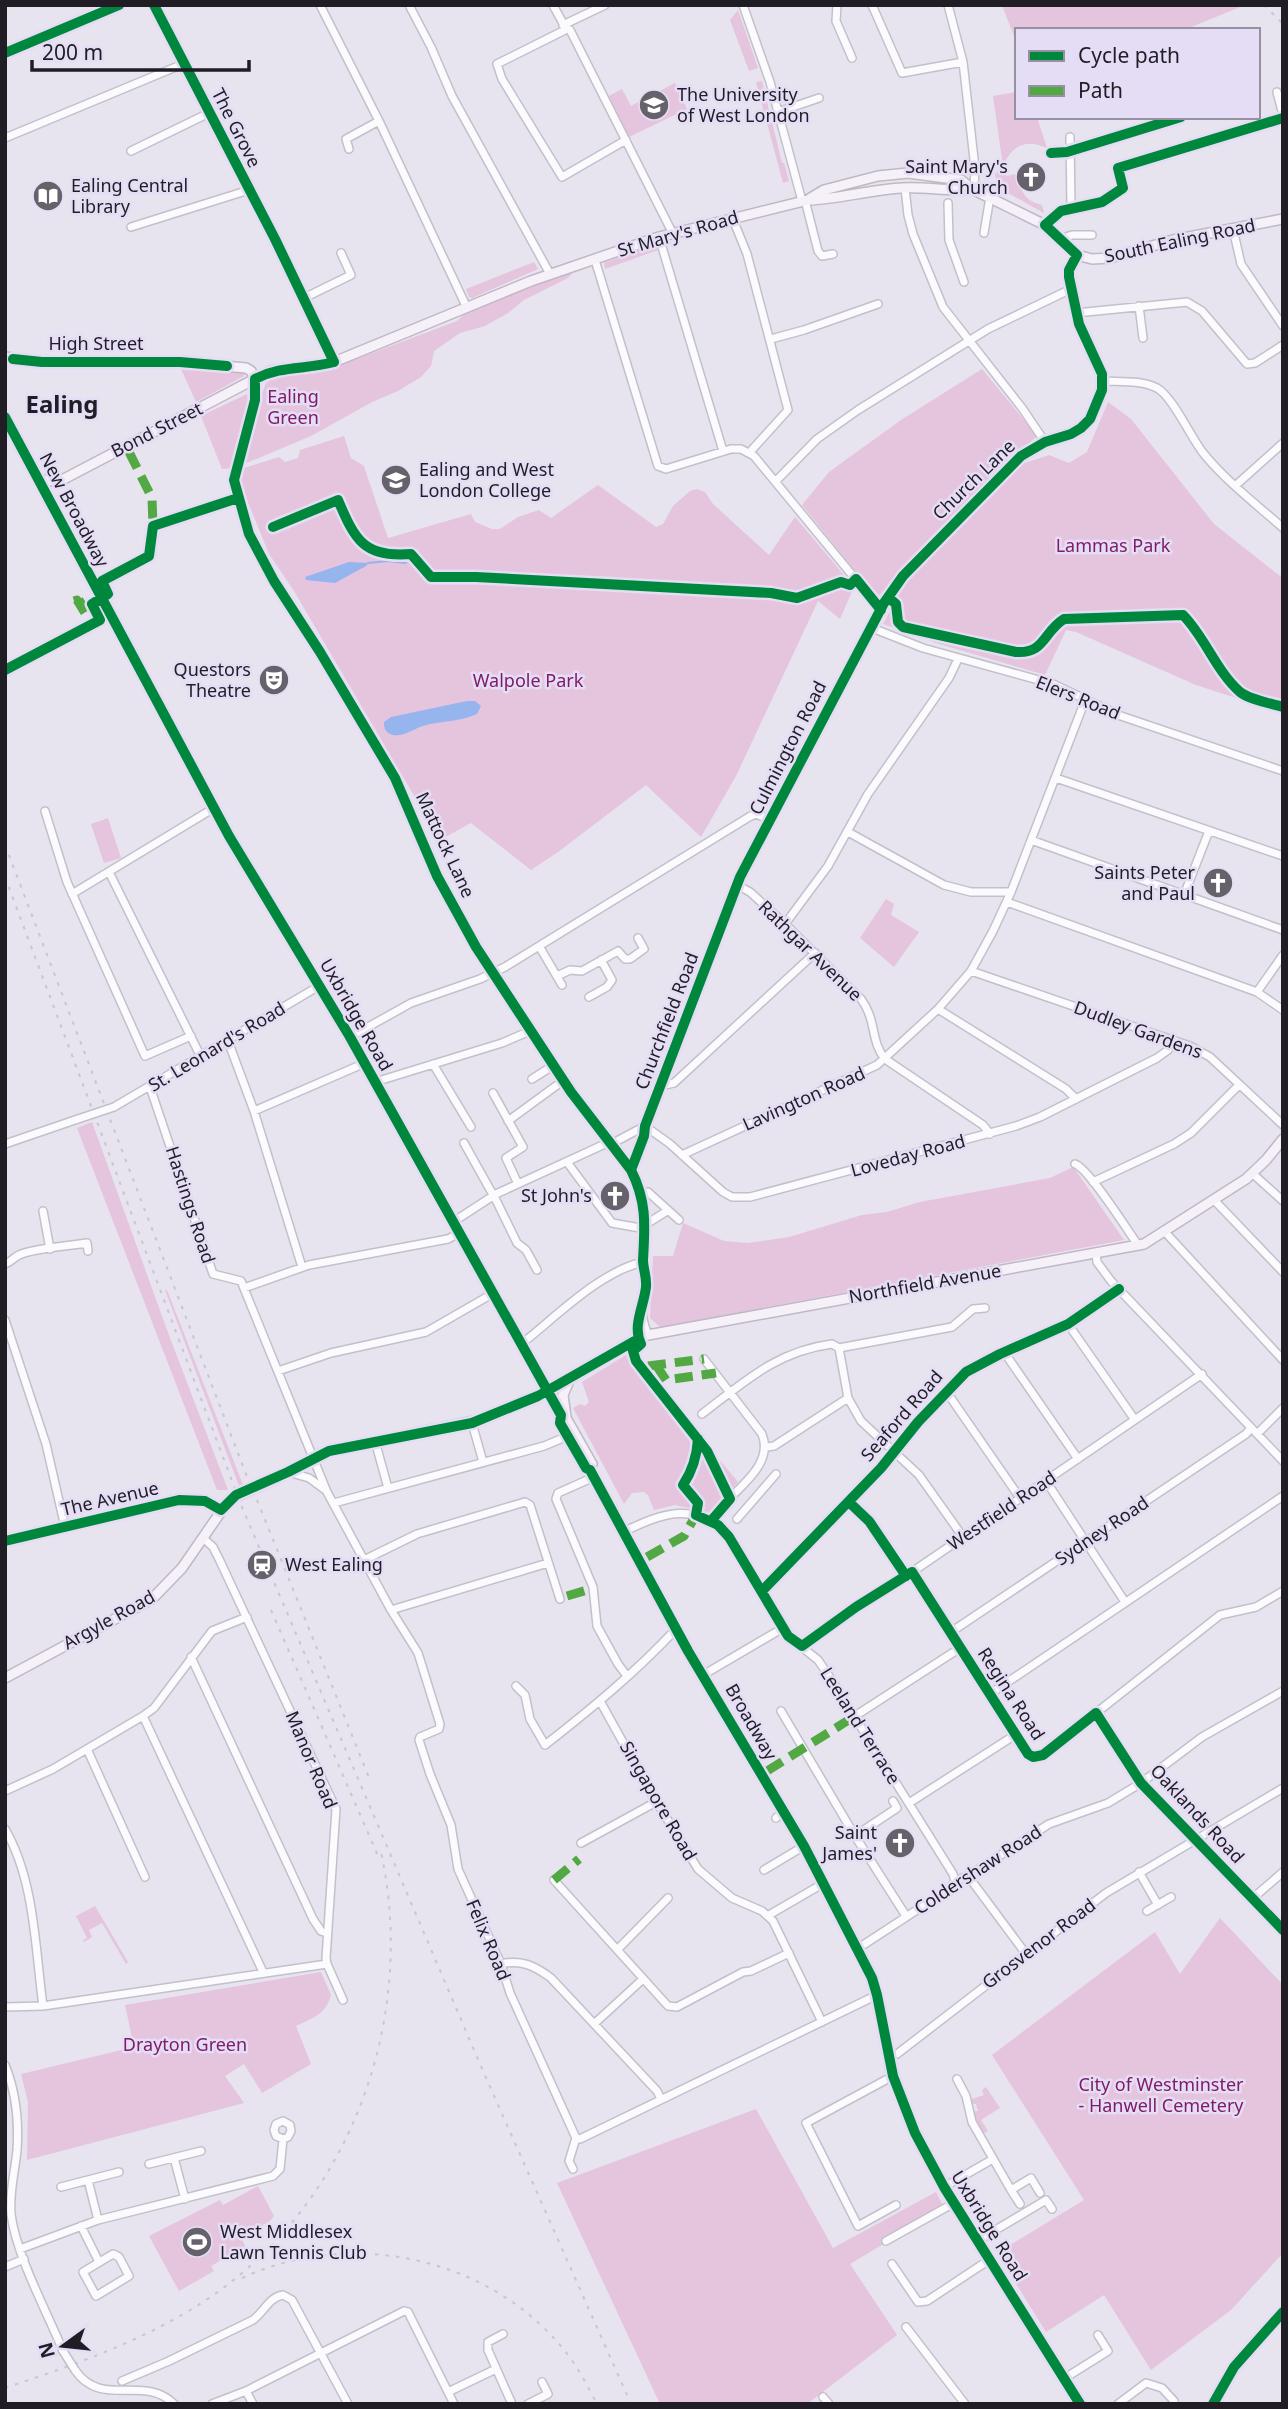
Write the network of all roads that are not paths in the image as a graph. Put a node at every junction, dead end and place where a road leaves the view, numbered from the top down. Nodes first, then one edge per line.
1 (120, 5) edge
2 (153, 5) edge
3 (320, 5) edge
4 (410, 5) edge
5 (553, 5) edge
6 (605, 5) edge
7 (743, 5) edge
8 (837, 5) edge
9 (872, 5) edge
10 (948, 5) edge
11 (565, 27) junction
12 (5, 53) edge
13 (852, 58) dead end
14 (963, 62) junction
15 (183, 64) junction
16 (1277, 92) dead end
17 (819, 98) dead end
18 (778, 112) junction
19 (209, 113) junction
20 (1283, 116) edge
21 (379, 121) junction
22 (1070, 137) dead end
23 (5, 138) edge
24 (626, 140) junction
25 (349, 149) dead end
26 (131, 151) dead end
27 (905, 188) junction
28 (973, 189) junction
29 (249, 190) junction
30 (949, 196) junction
31 (990, 197) junction
32 (805, 200) junction
33 (1071, 207) junction
34 (732, 217) junction
35 (1283, 219) edge
36 (1045, 225) junction
37 (131, 227) dead end
38 (1233, 229) junction
39 (672, 232) junction
40 (984, 233) dead end
41 (1091, 235) dead end
42 (659, 237) junction
43 (1060, 239) junction
44 (341, 253) dead end
45 (833, 254) dead end
46 (1077, 256) junction
47 (595, 260) junction
48 (550, 274) junction
49 (964, 282) dead end
50 (1071, 289) junction
51 (304, 298) junction
52 (878, 304) dead end
53 (1139, 306) junction
54 (467, 308) junction
55 (1076, 313) junction
56 (1283, 326) edge
57 (771, 338) junction
58 (1143, 338) dead end
59 (970, 341) junction
60 (1283, 345) edge
61 (8, 359) edge
62 (334, 362) junction
63 (254, 379) junction
64 (1103, 382) junction
65 (5, 417) edge
66 (1045, 442) junction
67 (1283, 443) edge
68 (723, 451) junction
69 (748, 453) junction
70 (38, 480) junction
71 (60, 481) junction
72 (776, 481) junction
73 (1235, 486) junction
74 (49, 501) junction
75 (1283, 527) edge
76 (881, 610) junction
77 (110, 614) junction
78 (872, 628) junction
79 (132, 657) joint
80 (958, 659) junction
81 (5, 670) edge
82 (1086, 698) junction
83 (1283, 771) edge
84 (1056, 778) junction
85 (214, 808) junction
86 (45, 811) dead end
87 (771, 819) junction
88 (1209, 831) junction
89 (848, 832) junction
90 (1031, 840) junction
91 (1283, 856) edge
92 (109, 872) junction
93 (737, 884) junction
94 (1011, 892) junction
95 (72, 894) junction
96 (1184, 894) junction
97 (1007, 902) junction
98 (785, 924) junction
99 (1283, 930) edge
100 (638, 938) dead end
101 (539, 946) junction
102 (815, 953) junction
103 (1283, 955) edge
104 (601, 960) junction
105 (971, 971) junction
106 (492, 974) junction
107 (557, 976) junction
108 (562, 985) dead end
109 (319, 986) junction
110 (1257, 992) junction
111 (589, 998) dead end
112 (938, 1009) junction
113 (1283, 1010) edge
114 (530, 1031) junction
115 (191, 1037) junction
116 (350, 1037) junction
117 (1174, 1040) junction
118 (228, 1041) junction
119 (201, 1057) junction
120 (885, 1059) junction
121 (365, 1063) junction
122 (433, 1064) junction
123 (554, 1065) junction
124 (532, 1079) dead end
125 (564, 1080) junction
126 (375, 1082) junction
127 (1239, 1085) junction
128 (661, 1086) junction
129 (150, 1087) junction
130 (493, 1093) dead end
131 (1076, 1099) junction
132 (254, 1111) junction
133 (508, 1121) junction
134 (1283, 1125) edge
135 (645, 1126) junction
136 (471, 1127) dead end
137 (990, 1135) junction
138 (1283, 1139) edge
139 (464, 1143) dead end
140 (610, 1143) junction
141 (5, 1144) edge
142 (682, 1155) junction
143 (567, 1162) junction
144 (1074, 1164) dead end
145 (631, 1170) junction
146 (1253, 1174) junction
147 (1093, 1182) junction
148 (518, 1184) junction
149 (642, 1195) junction
150 (492, 1196) junction
151 (1215, 1201) junction
152 (1283, 1201) edge
153 (43, 1211) dead end
154 (667, 1211) junction
155 (679, 1220) dead end
156 (453, 1222) junction
157 (645, 1226) junction
158 (1166, 1232) junction
159 (459, 1233) junction
160 (1136, 1246) junction
161 (50, 1249) junction
162 (88, 1251) dead end
163 (1096, 1253) junction
164 (643, 1262) junction
165 (5, 1265) edge
166 (302, 1267) junction
167 (537, 1270) dead end
168 (1283, 1272) edge
169 (244, 1288) junction
170 (1119, 1289) junction
171 (492, 1294) junction
172 (985, 1308) dead end
173 (5, 1320) edge
174 (1068, 1324) junction
175 (648, 1335) junction
176 (520, 1345) junction
177 (839, 1348) junction
178 (1003, 1352) junction
179 (704, 1359) dead end
180 (1283, 1360) edge
181 (278, 1371) junction
182 (1202, 1374) junction
183 (570, 1379) junction
184 (946, 1391) junction
185 (547, 1392) junction
186 (731, 1392) junction
187 (848, 1398) junction
188 (1283, 1408) edge
189 (702, 1414) dead end
190 (564, 1417) junction
191 (1135, 1420) junction
192 (472, 1423) junction
193 (1254, 1431) junction
194 (568, 1436) junction
195 (375, 1441) junction
196 (766, 1447) junction
197 (894, 1451) junction
198 (314, 1458) junction
199 (1078, 1460) junction
200 (1283, 1461) edge
201 (483, 1462) junction
202 (288, 1472) junction
203 (592, 1474) junction
204 (776, 1475) dead end
205 (1046, 1481) junction
206 (741, 1487) junction
207 (388, 1488) junction
208 (327, 1492) junction
209 (1283, 1496) edge
210 (754, 1498) junction
211 (1020, 1498) junction
212 (229, 1500) joint
213 (849, 1502) junction
214 (334, 1503) junction
215 (221, 1510) junction
216 (737, 1519) dead end
217 (711, 1521) junction
218 (65, 1527) junction
219 (623, 1532) junction
220 (962, 1537) junction
221 (203, 1538) junction
222 (5, 1541) edge
223 (1085, 1542) junction
224 (364, 1560) junction
225 (548, 1563) junction
226 (909, 1574) junction
227 (762, 1591) junction
228 (1283, 1591) edge
229 (561, 1599) dead end
230 (1125, 1602) junction
231 (391, 1610) junction
232 (247, 1617) junction
233 (783, 1628) junction
234 (676, 1629) junction
235 (954, 1640) dead end
236 (802, 1646) junction
237 (960, 1648) junction
238 (191, 1657) junction
239 (703, 1675) junction
240 (628, 1676) junction
241 (5, 1678) edge
242 (516, 1686) dead end
243 (1283, 1691) edge
244 (990, 1694) junction
245 (600, 1701) junction
246 (781, 1711) dead end
247 (1097, 1713) junction
248 (143, 1716) junction
249 (855, 1716) junction
250 (1015, 1735) junction
251 (87, 1749) junction
252 (1141, 1783) junction
253 (1283, 1788) edge
254 (5, 1791) edge
255 (893, 1801) dead end
256 (656, 1802) junction
257 (909, 1803) junction
258 (5, 1829) edge
259 (855, 1836) junction
260 (1197, 1840) junction
261 (581, 1843) dead end
262 (804, 1846) junction
263 (764, 1870) dead end
264 (1139, 1872) junction
265 (1283, 1872) edge
266 (968, 1876) junction
267 (145, 1877) dead end
268 (554, 1880) dead end
269 (955, 1881) junction
270 (824, 1883) junction
271 (1171, 1897) dead end
272 (668, 1898) dead end
273 (1253, 1898) junction
274 (1158, 1905) junction
275 (1147, 1911) dead end
276 (769, 1915) junction
277 (906, 1916) junction
278 (1283, 1930) edge
279 (327, 1933) junction
280 (618, 1949) junction
281 (857, 1950) junction
282 (789, 1953) junction
283 (1026, 1954) junction
284 (327, 1964) junction
285 (501, 1964) junction
286 (263, 1972) junction
287 (643, 1979) junction
288 (877, 1995) junction
289 (343, 2000) dead end
290 (5, 2007) edge
291 (43, 2007) junction
292 (822, 2022) junction
293 (593, 2024) junction
294 (889, 2057) junction
295 (5, 2065) edge
296 (893, 2076) junction
297 (957, 2079) dead end
298 (661, 2099) junction
299 (576, 2138) junction
300 (283, 2139) dead end
301 (201, 2151) dead end
302 (174, 2158) junction
303 (993, 2159) junction
304 (149, 2164) dead end
305 (573, 2169) dead end
306 (119, 2172) dead end
307 (88, 2180) junction
308 (8, 2186) edge
309 (61, 2187) dead end
310 (944, 2187) junction
311 (1012, 2190) junction
312 (1040, 2193) dead end
313 (185, 2199) junction
314 (954, 2203) junction
315 (1020, 2204) dead end
316 (897, 2205) dead end
317 (1052, 2209) dead end
318 (8, 2212) edge
319 (98, 2220) junction
320 (81, 2226) junction
321 (886, 2241) dead end
322 (977, 2241) junction
323 (20, 2249) junction
324 (24, 2259) junction
325 (989, 2260) junction
326 (99, 2262) junction
327 (892, 2264) dead end
328 (5, 2267) edge
329 (1283, 2312) edge
330 (906, 2328) dead end
331 (503, 2334) dead end
332 (1098, 2335) dead end
333 (320, 2352) junction
334 (496, 2369) junction
335 (1065, 2378) junction
336 (122, 2381) dead end
337 (542, 2382) dead end
338 (246, 2391) junction
339 (448, 2392) junction
340 (1174, 2400) dead end
341 (174, 2404) edge
342 (212, 2404) edge
343 (253, 2404) edge
344 (348, 2404) edge
345 (454, 2404) edge
346 (512, 2404) edge
347 (528, 2404) edge
348 (965, 2404) edge
349 (1080, 2404) edge
350 (1118, 2404) edge
351 (1213, 2404) edge

1 - 12 street
2 - 15 street, The Grove
3 - 21 street
4 - 48 street
5 - 11 street
6 - 11 street
7 - 18 street
8 - 13 street
9 - 14 street
10 - 14 street
11 - 24 street
11 - 24 street
14 - 28 street
15 - 19 street, The Grove
15 - 23 street
16 - 20 street
17 - 18 street
18 - 32 street
19 - 26 street
19 - 29 street, The Grove
20 - 33 street
21 - 25 street
21 - 54 street
22 - 33 street
24 - 39 street
27 - 30 main road, St Mary's Road
27 - 32 main road, St Mary's Road
27 - 59 street
28 - 30 main road, St Mary's Road
28 - 31 main road, St Mary's Road
28 - 32 main road, St Mary's Road
29 - 37 street
29 - 51 street, The Grove
30 - 49 street
31 - 36 main road, St Mary's Road
31 - 40 street
32 - 34 main road, St Mary's Road
32 - 45 street
33 - 36 street
34 - 39 main road, St Mary's Road
34 - 57 street
35 - 38 main road, South Ealing Road
36 - 43 main road, St Mary's Road
38 - 46 main road, South Ealing Road
38 - 56 street
39 - 42 main road, St Mary's Road
41 - 43 street
42 - 47 main road, St Mary's Road
42 - 68 street
43 - 46 main road, St Mary's Road
44 - 51 street
46 - 50 street
47 - 48 main road, St Mary's Road
47 - 68 street
48 - 54 main road
50 - 55 street
50 - 59 street
51 - 62 street, The Grove
52 - 57 street
53 - 55 street
53 - 58 street
53 - 60 street
54 - 62 main road
55 - 64 street
57 - 69 street
59 - 66 street
59 - 72 street
61 - 63 main road, High Street
62 - 63 main road
63 - 71 main road, Bond Street
63 - 106 street, Mattock Lane
64 - 66 street, Church Lane
64 - 73 street
65 - 70 main road, New Broadway
66 - 76 street, Church Lane
67 - 73 street
68 - 69 street
69 - 72 street
70 - 71 main road
70 - 74 main road, New Broadway
71 - 74 main road
72 - 76 street
73 - 75 street
74 - 77 main road, New Broadway
76 - 78 street, Church Lane
77 - 79 main road, New Broadway
77 - 81 street
78 - 80 street, Elers Road
78 - 87 street, Culmington Road
79 - 85 main road, Uxbridge Road
80 - 82 street, Elers Road
80 - 89 street
82 - 83 street, Elers Road
82 - 84 street, Lavington Road
84 - 88 street
84 - 90 street, Lavington Road
85 - 92 street
85 - 109 main road, Uxbridge Road
86 - 95 street
87 - 93 street, Culmington Road
87 - 101 street, Culmington Road
88 - 91 street
88 - 96 street
89 - 94 street
89 - 98 street
90 - 94 street, Lavington Road
90 - 96 street
92 - 95 street
92 - 115 street
93 - 98 street, Rathgar Avenue
93 - 128 street, Churchfield Road
94 - 97 street, Lavington Road
95 - 115 street
96 - 99 street
97 - 105 street, Lavington Road
97 - 110 street
98 - 102 street, Rathgar Avenue
100 - 104 street
101 - 106 street, Culmington Road
101 - 107 street
102 - 120 street, Rathgar Avenue
102 - 128 street
103 - 110 street
104 - 107 street
104 - 111 street
105 - 112 street, Lavington Road
105 - 117 street, Dudley Gardens
106 - 114 street, Mattock Lane
106 - 116 street, Culmington Road
107 - 108 street
109 - 116 main road, Uxbridge Road
109 - 118 street, St. Leonard's Road
110 - 113 street
112 - 120 street, Lavington Road
112 - 131 street
114 - 122 street
114 - 123 street, Mattock Lane
115 - 119 street
116 - 121 main road, Uxbridge Road
117 - 127 street, Dudley Gardens
117 - 131 street, Loveday Road
118 - 119 street, St. Leonard's Road
118 - 132 street
119 - 129 street, St. Leonard's Road
120 - 137 street
120 - 142 street, Lavington Road
121 - 126 main road, Uxbridge Road
121 - 132 street
122 - 126 street
122 - 136 street
123 - 124 street
123 - 125 street, Mattock Lane
125 - 133 street
125 - 140 street, Mattock Lane
126 - 156 main road, Uxbridge Road
127 - 134 street, Dudley Gardens
127 - 147 street
128 - 135 street, Churchfield Road
129 - 141 street, St. Leonard's Road, bridge
129 - 169 street, Hastings Road
130 - 133 street
131 - 137 street, Loveday Road
132 - 166 street
133 - 148 street
135 - 140 street
135 - 142 street, Loveday Road
135 - 145 street, Churchfield Road
137 - 142 street, Loveday Road
138 - 146 main road, Northfield Avenue
139 - 150 street
140 - 143 street
140 - 145 street, Mattock Lane
143 - 148 street
143 - 157 street
144 - 147 street
145 - 149 street, Mattock Lane
146 - 151 main road, Northfield Avenue
146 - 152 street
147 - 160 street
148 - 150 street
149 - 154 street
149 - 157 street, Mattock Lane
150 - 156 street
150 - 167 street
151 - 158 main road, Northfield Avenue
151 - 168 street
153 - 161 street
154 - 155 street
154 - 157 street
156 - 159 main road, Uxbridge Road
157 - 164 street, Mattock Lane
158 - 160 main road, Northfield Avenue
158 - 180 street
159 - 166 street
159 - 171 main road, Uxbridge Road
160 - 163 main road, Northfield Avenue
161 - 162 street
161 - 165 street
163 - 170 street
163 - 175 main road, Northfield Avenue
164 - 175 street, Mattock Lane
164 - 176 street
166 - 169 street
169 - 181 street
170 - 174 street, Seaford Road
170 - 182 street
171 - 176 main road, Uxbridge Road
171 - 181 street
172 - 177 street
173 - 218 street
174 - 178 street, Seaford Road
174 - 191 street
175 - 183 main road, Northfield Avenue
176 - 185 main road, Uxbridge Road
177 - 186 street
177 - 187 street
178 - 184 street, Seaford Road
178 - 199 street
179 - 186 street
181 - 198 street
182 - 191 street, Westfield Road
182 - 193 street
183 - 185 main road, Northfield Avenue
183 - 190 main road
184 - 197 street, Seaford Road
184 - 211 street
185 - 190 main road, Broadway
185 - 192 main road, Northfield Avenue
186 - 189 street
186 - 196 street
187 - 196 street
187 - 197 street
188 - 193 street, Sydney Road
190 - 194 main road, Broadway
190 - 203 main road, Broadway
191 - 199 street, Westfield Road
192 - 195 main road, Northfield Avenue
192 - 201 street
193 - 200 street
193 - 223 street, Sydney Road
194 - 201 street
194 - 203 main road, Broadway
195 - 198 main road, Northfield Avenue
195 - 207 street
196 - 206 street
197 - 213 street, Seaford Road
197 - 220 street
198 - 202 main road, Northfield Avenue
198 - 208 street
199 - 205 street, Westfield Road
201 - 207 street
202 - 208 street
202 - 212 main road, Northfield Avenue, bridge
203 - 219 main road, Broadway
203 - 240 street
204 - 210 street
205 - 211 street, Westfield Road
205 - 223 street
206 - 210 street
206 - 217 street
207 - 214 street
208 - 214 street
209 - 230 street
210 - 216 street
211 - 220 street, Westfield Road
212 - 215 main road, Argyle Road
213 - 226 street
213 - 227 street, Seaford Road
214 - 224 street
215 - 218 street, The Avenue
215 - 221 main road, Argyle Road
217 - 219 street
217 - 227 street, Leeland Terrace
218 - 222 street, The Avenue
219 - 234 main road, Broadway
220 - 226 street, Westfield Road
221 - 232 street, Manor Road
221 - 241 main road, Argyle Road
223 - 226 street, Sydney Road
223 - 230 street
224 - 225 street
224 - 231 street
225 - 229 street
225 - 231 street
226 - 236 street, Westfield Road
227 - 233 street, Leeland Terrace
228 - 247 street
230 - 244 street
231 - 285 street, Felix Road
232 - 238 street
232 - 279 street, Manor Road
233 - 236 street, Leeland Terrace
233 - 239 street
234 - 239 main road, Broadway
234 - 240 street
235 - 237 street, Regina Road
236 - 249 street, Leeland Terrace
237 - 244 street, Regina Road
237 - 249 street
238 - 248 street
238 - 279 street
239 - 262 main road, Broadway
240 - 245 street
242 - 245 street
243 - 252 street, Coldershaw Road
244 - 250 street, Regina Road
245 - 256 street, Singapore Road
246 - 259 street
247 - 250 street, Regina Road
247 - 252 street, Oaklands Road
248 - 251 street
248 - 286 street
249 - 257 street, Leeland Terrace
250 - 257 street
251 - 254 street
251 - 267 street
252 - 260 street, Oaklands Road
252 - 266 street, Coldershaw Road
253 - 260 street, Grosvenor Road
255 - 259 street
256 - 261 street
256 - 276 street, Singapore Road
257 - 269 street, Leeland Terrace
258 - 291 street
259 - 277 street
260 - 264 street, Grosvenor Road
260 - 273 street, Oaklands Road
262 - 263 street
262 - 270 main road, Broadway
264 - 274 street
264 - 283 street, Grosvenor Road
265 - 273 street
266 - 269 street, Coldershaw Road
266 - 283 street
268 - 280 street
269 - 277 street, Coldershaw Road
270 - 276 street
270 - 281 main road, Broadway
271 - 274 street
272 - 280 street
273 - 278 street, Oaklands Road
274 - 275 street
276 - 282 street
277 - 281 street, Coldershaw Road
279 - 284 street, Manor Road
280 - 287 street
281 - 288 main road, Broadway
282 - 287 street
282 - 292 street
283 - 294 street, Grosvenor Road
284 - 286 street
284 - 289 street, Manor Road
285 - 293 street
285 - 299 street, Felix Road
286 - 291 street
287 - 293 street
288 - 292 street
288 - 294 main road, Broadway
290 - 291 street
292 - 298 street
293 - 298 street
294 - 296 main road, Uxbridge Road
295 - 308 street
296 - 310 main road, Uxbridge Road
296 - 316 street
297 - 303 street
298 - 299 street
299 - 305 street
300 - 313 street
301 - 302 street
302 - 304 street
302 - 313 street
303 - 310 street
303 - 311 street
306 - 307 street
307 - 309 street
307 - 319 street
308 - 318 street
310 - 314 main road, Uxbridge Road
311 - 312 street
311 - 315 street
313 - 319 street
314 - 321 street
314 - 322 main road, Uxbridge Road
317 - 322 street
318 - 323 street
319 - 320 street
320 - 323 street
320 - 326 street
322 - 325 main road, Uxbridge Road
323 - 324 street
324 - 328 street
324 - 341 street, bridge
325 - 327 street
325 - 335 main road, Uxbridge Road
326 - 326 street
329 - 351 street
330 - 348 street
331 - 334 street
332 - 335 street
333 - 336 street
333 - 338 street
333 - 339 street
333 - 344 street
334 - 339 street
334 - 346 street
335 - 349 main road, Uxbridge Road
337 - 347 street
338 - 342 street
338 - 343 street
339 - 345 street
340 - 350 street

